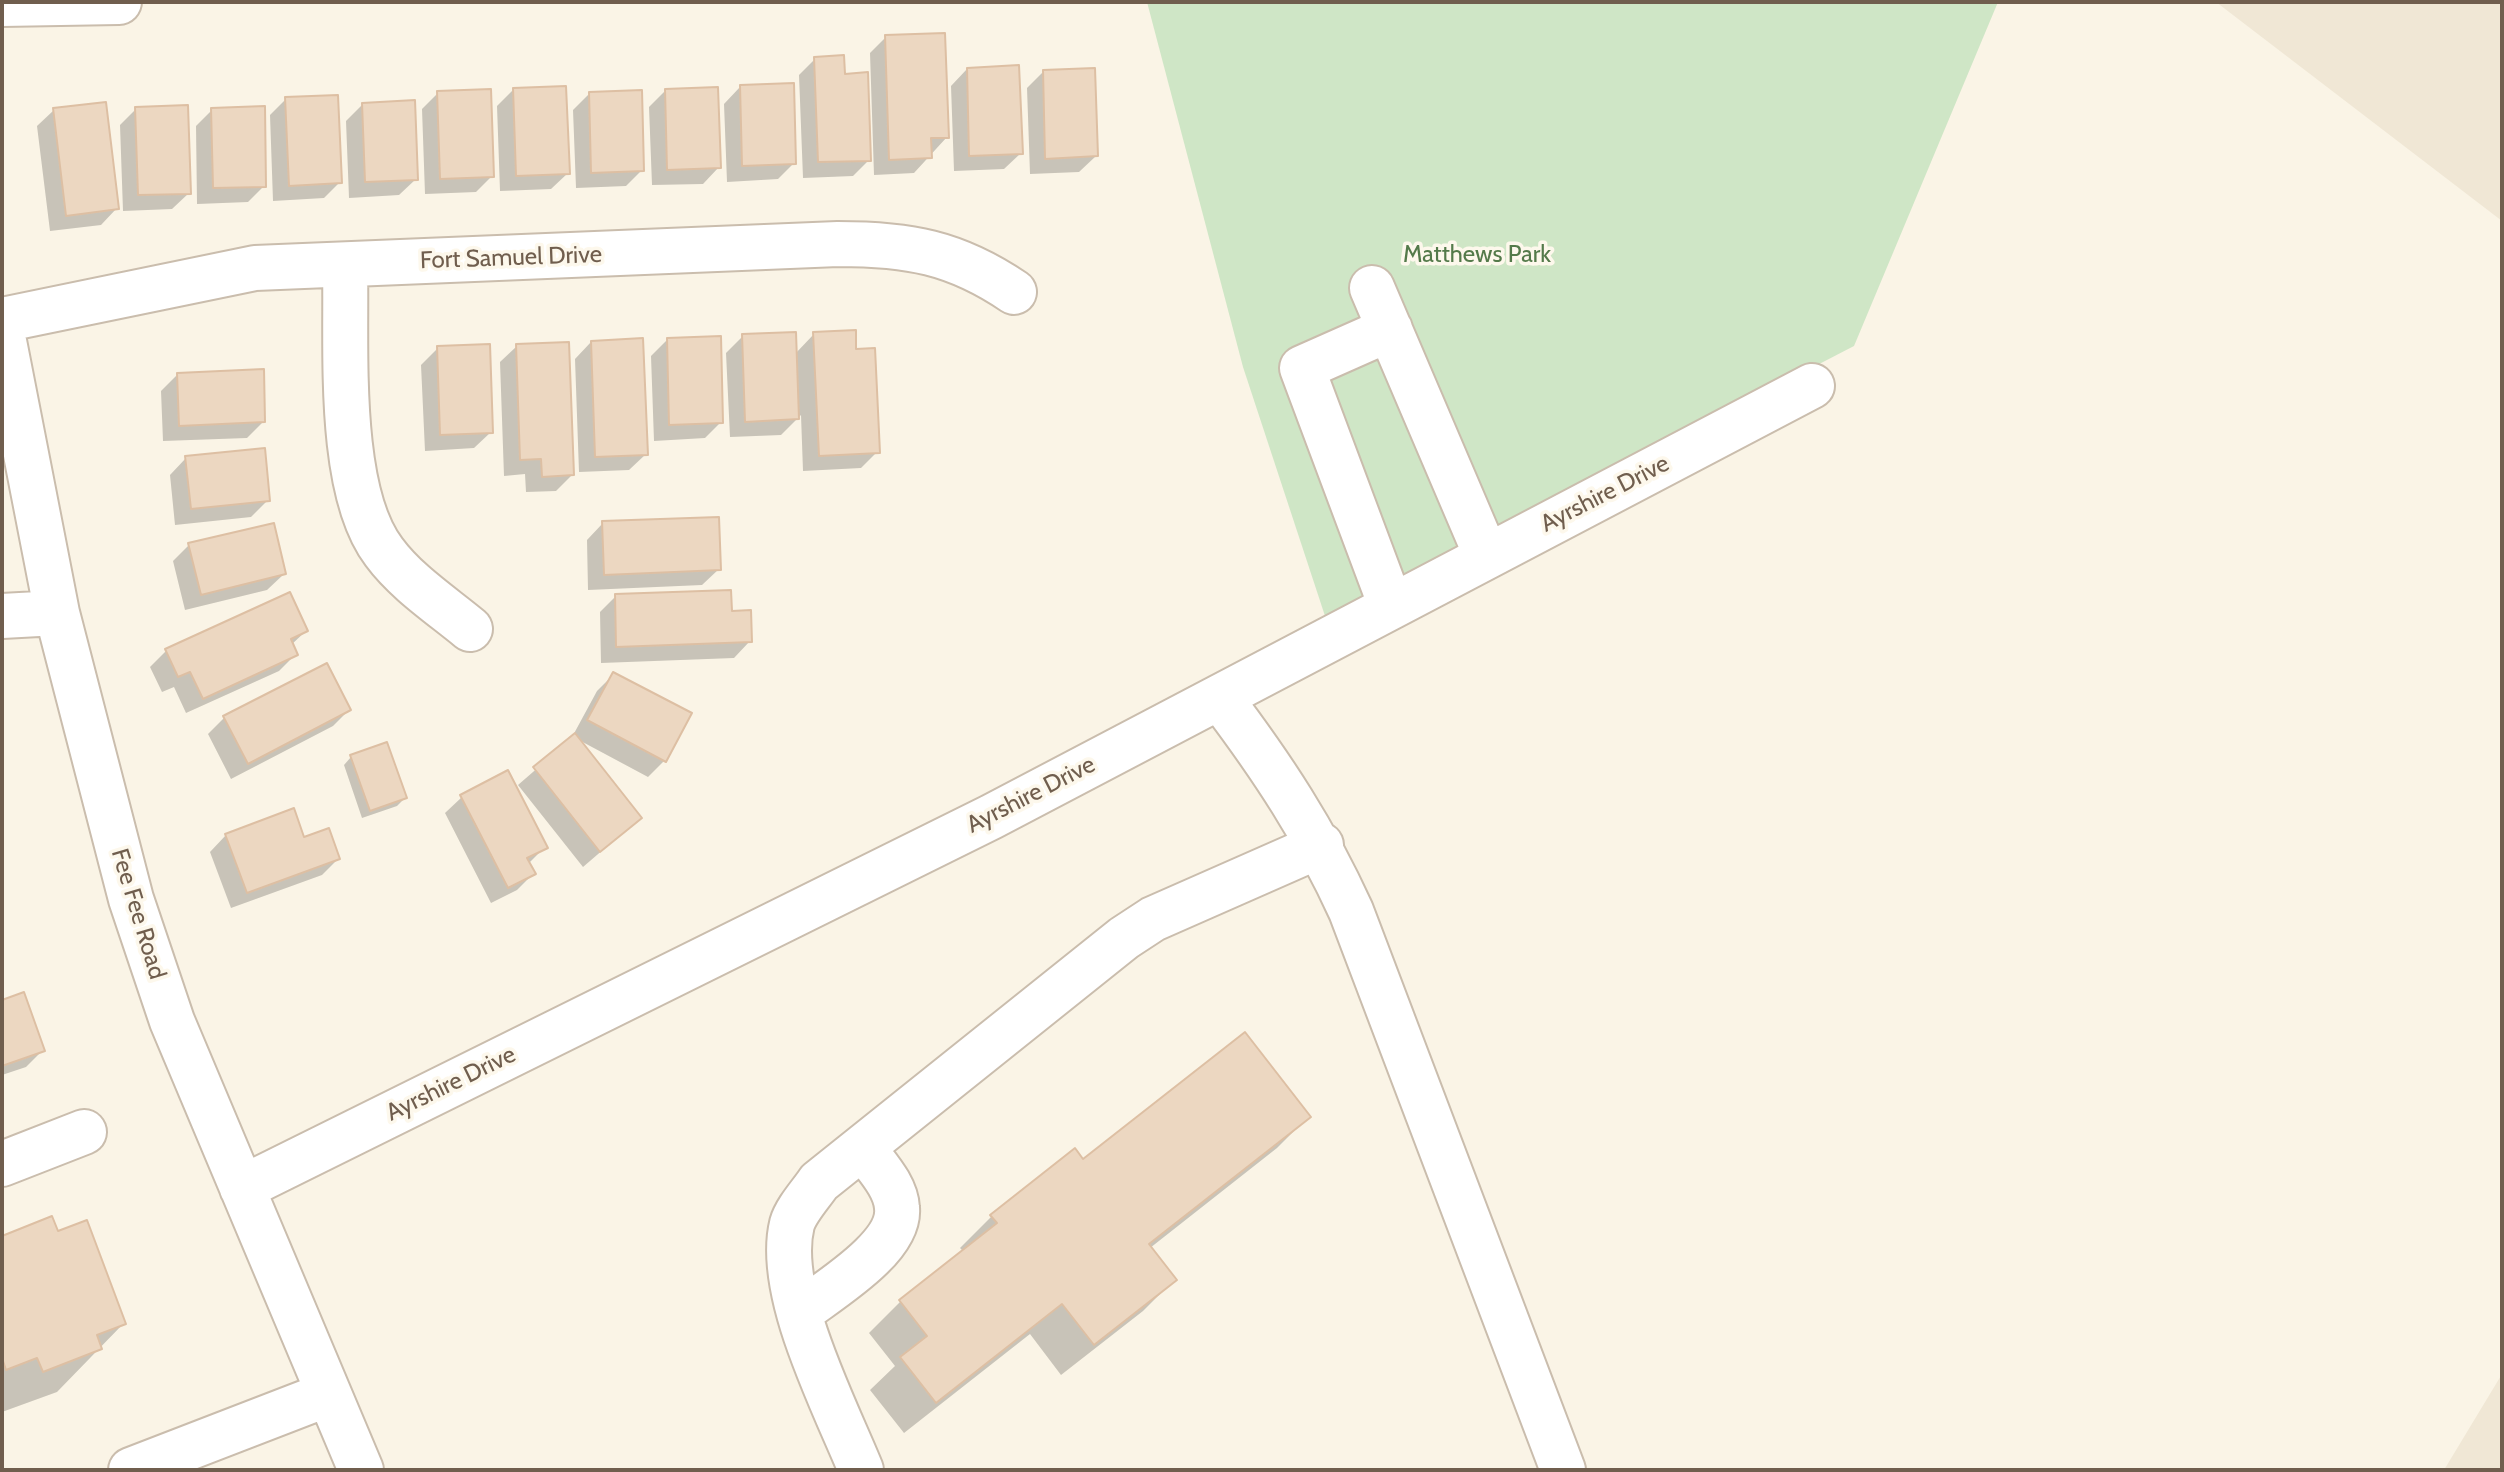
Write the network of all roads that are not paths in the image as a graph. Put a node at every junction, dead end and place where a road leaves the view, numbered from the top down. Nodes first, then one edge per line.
1 (119, 2) edge
2 (2, 4) edge
3 (345, 265) junction
4 (1372, 288) dead end
5 (1014, 292) dead end
6 (2, 320) edge
7 (1390, 329) junction
8 (2, 331) edge
9 (1812, 386) dead end
10 (1486, 555) junction
11 (1391, 606) junction
12 (57, 613) junction
13 (2, 616) edge
14 (470, 629) dead end
15 (1220, 698) junction
16 (1321, 845) junction
17 (84, 1132) dead end
18 (864, 1149) junction
19 (2, 1164) edge
20 (242, 1188) junction
21 (799, 1313) junction
22 (328, 1394) junction
23 (131, 1470) edge
24 (361, 1470) edge
25 (861, 1470) edge
26 (1563, 1470) edge

1 - 2 street
3 - 5 street, Fort Samuel Drive
3 - 6 street, Fort Samuel Drive
3 - 14 street
4 - 7 street
7 - 10 street
7 - 11 street
8 - 12 street, Fee Fee Road
9 - 10 street, Ayrshire Drive
10 - 11 street, Ayrshire Drive
11 - 15 street, Ayrshire Drive
12 - 13 street
12 - 20 street, Fee Fee Road
15 - 16 street
15 - 20 street, Ayrshire Drive
16 - 18 street
16 - 26 street
17 - 19 street
18 - 21 street
18 - 21 street
20 - 22 street, Fee Fee Road
21 - 25 street
22 - 23 street
22 - 24 street, Fee Fee Road

